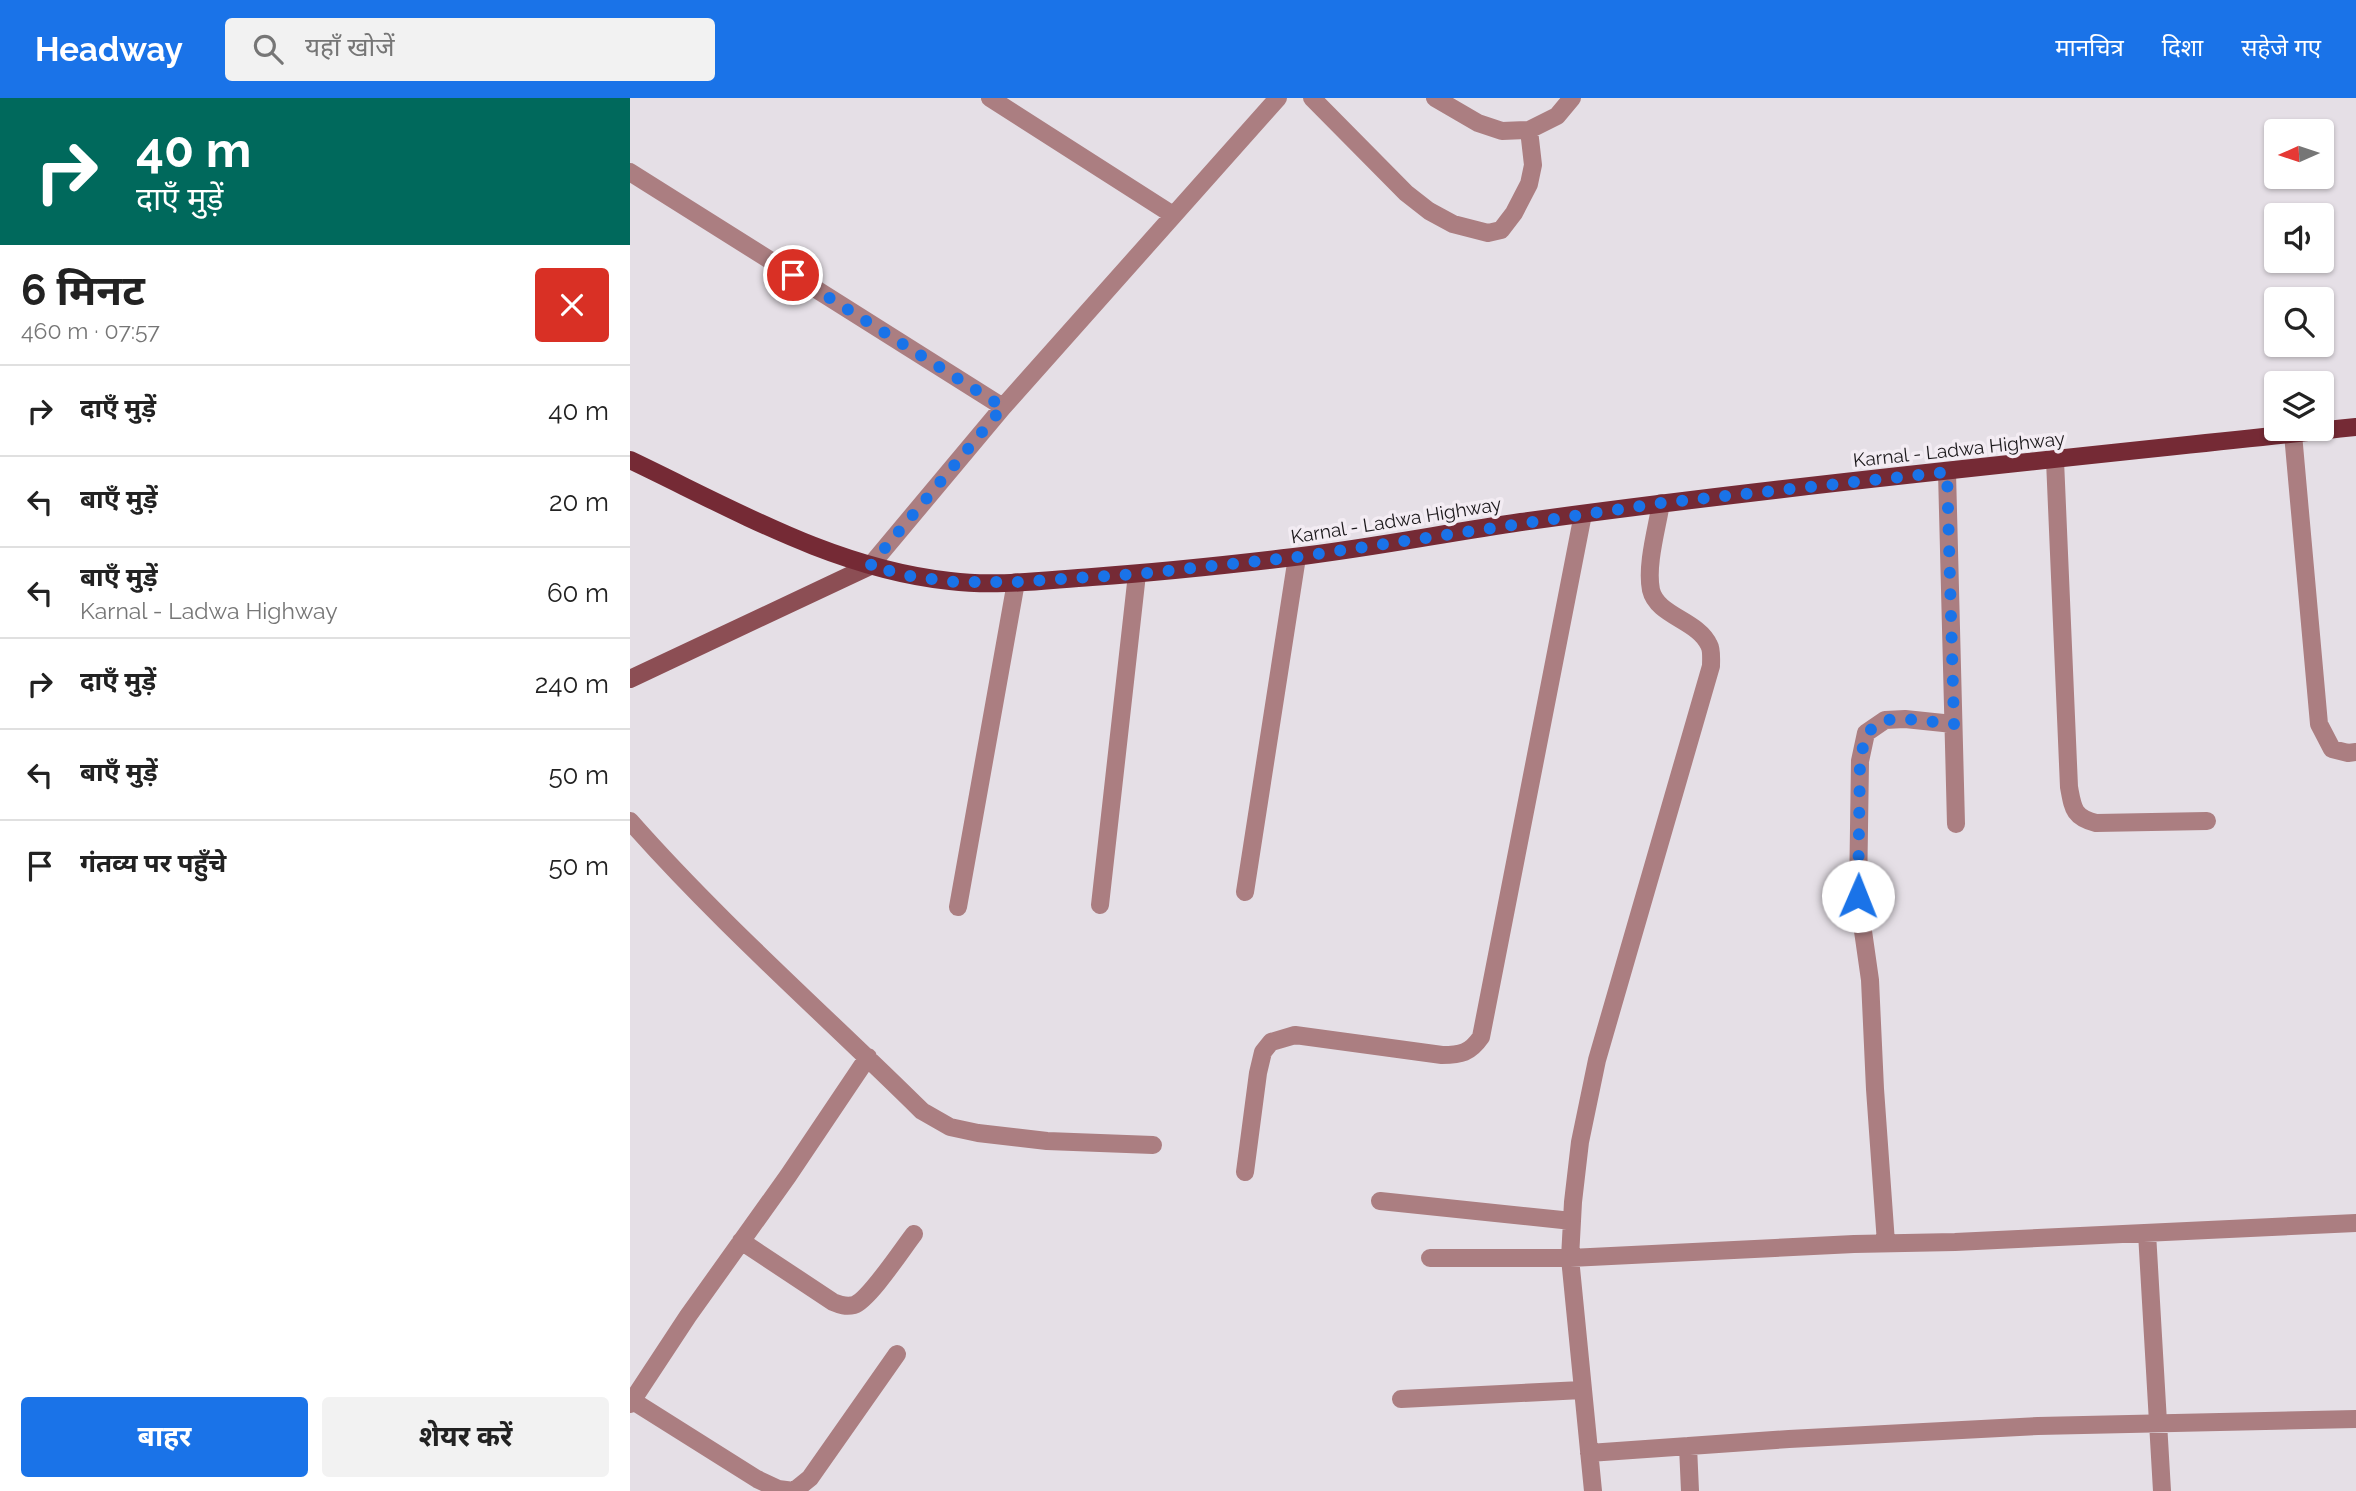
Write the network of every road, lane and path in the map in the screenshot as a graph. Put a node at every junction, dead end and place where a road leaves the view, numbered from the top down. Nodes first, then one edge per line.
1 (990, 98) edge
2 (1278, 98) edge
3 (1312, 98) edge
4 (1435, 98) edge
5 (1572, 98) edge
6 (1530, 130) junction
7 (630, 172) edge
8 (1173, 215) junction
9 (1003, 407) junction
10 (2356, 427) edge
11 (2334, 429) edge
12 (2264, 437) edge
13 (2293, 441) edge
14 (630, 460) edge
15 (2055, 460) junction
16 (1947, 472) junction
17 (1661, 503) junction
18 (1583, 514) junction
19 (1297, 557) junction
20 (870, 566) junction
21 (1137, 574) junction
22 (1016, 582) junction
23 (630, 679) edge
24 (1954, 724) junction
25 (2356, 752) edge
26 (630, 821) edge
27 (2207, 821) dead end
28 (1956, 824) dead end
29 (1245, 892) dead end
30 (1100, 905) dead end
31 (958, 907) dead end
32 (868, 1057) junction
33 (1153, 1145) dead end
34 (1245, 1172) dead end
35 (1380, 1201) dead end
36 (1572, 1221) junction
37 (2356, 1223) edge
38 (2147, 1233) junction
39 (915, 1234) dead end
40 (741, 1241) junction
41 (1886, 1243) junction
42 (1430, 1258) dead end
43 (1570, 1258) junction
44 (897, 1354) dead end
45 (1582, 1390) junction
46 (1401, 1399) dead end
47 (631, 1401) edge
48 (2356, 1419) edge
49 (2158, 1423) junction
50 (1688, 1446) junction
51 (1589, 1453) junction
52 (1593, 1491) edge
53 (1690, 1491) edge
54 (2162, 1491) edge

1 - 8 street
2 - 8 street
3 - 6 street
4 - 6 street
5 - 6 street
7 - 9 street
8 - 9 street
9 - 20 street
10 - 11 main road, Karnal - Ladwa Highway
12 - 15 main road, Karnal - Ladwa Highway
13 - 25 street
14 - 20 main road, Karnal - Ladwa Highway
15 - 16 main road, Karnal - Ladwa Highway
15 - 27 street
16 - 17 main road, Karnal - Ladwa Highway
16 - 24 street
17 - 18 main road, Karnal - Ladwa Highway
17 - 36 street
18 - 19 main road, Karnal - Ladwa Highway
18 - 34 street
19 - 21 main road, Karnal - Ladwa Highway
19 - 29 street
20 - 22 main road, Karnal - Ladwa Highway
20 - 23 street
21 - 22 main road, Karnal - Ladwa Highway
21 - 30 street
22 - 31 street
24 - 28 street
24 - 41 street
26 - 32 street
32 - 33 street
32 - 40 street
35 - 36 street
36 - 43 street
37 - 38 street
38 - 41 street
38 - 49 street
39 - 40 street
40 - 47 street
41 - 43 street
42 - 43 street
43 - 45 street
44 - 47 street
45 - 46 street
45 - 51 street
48 - 49 street
49 - 50 street
49 - 54 street
50 - 51 street
50 - 53 street
51 - 52 street

